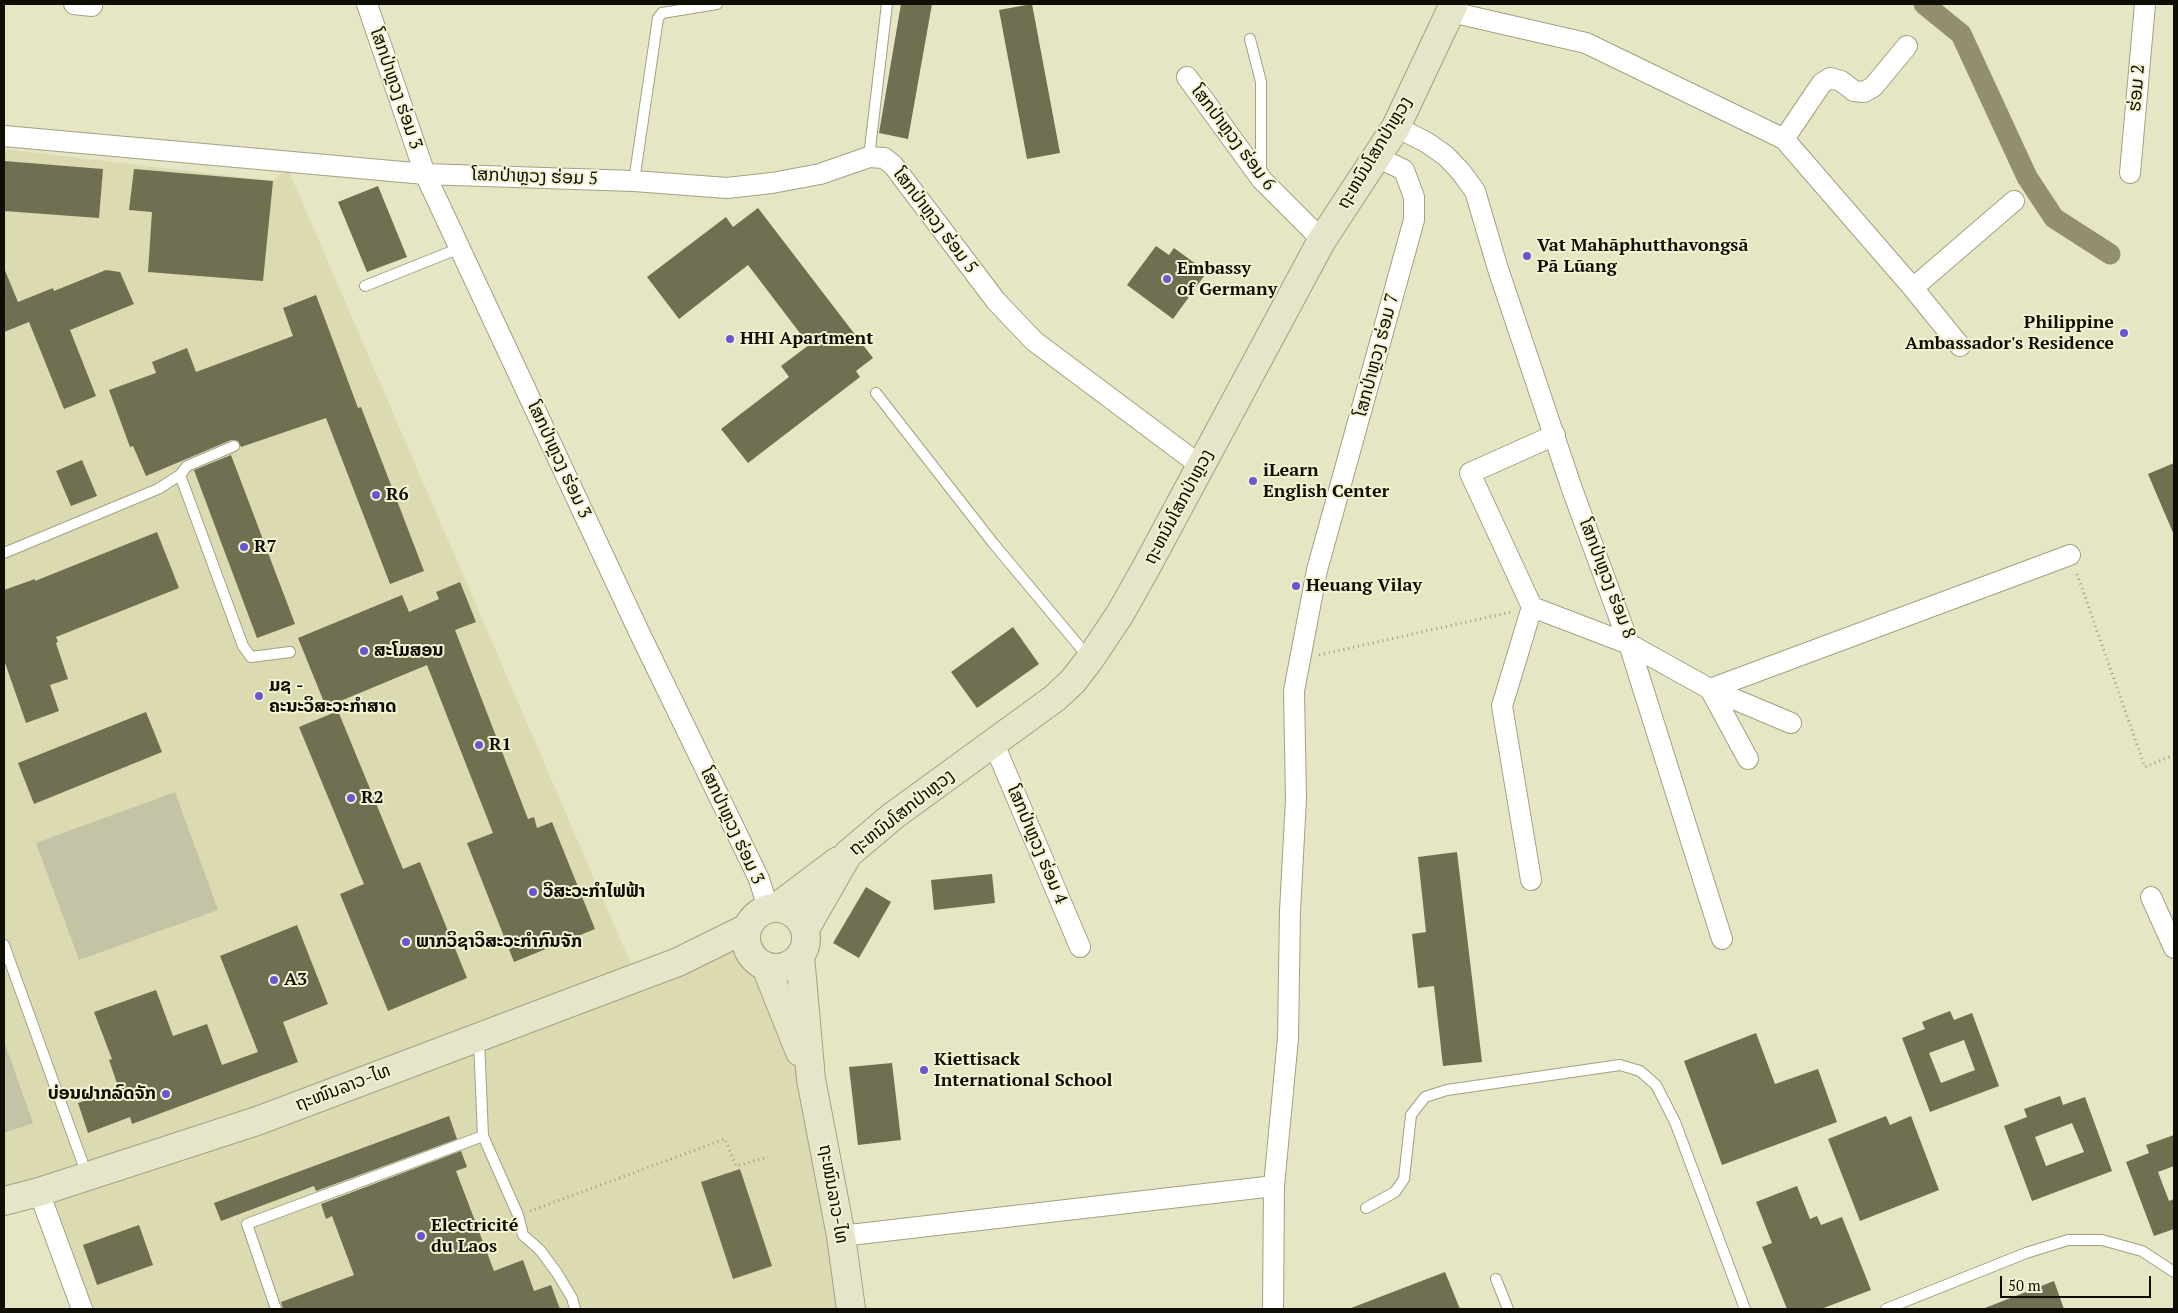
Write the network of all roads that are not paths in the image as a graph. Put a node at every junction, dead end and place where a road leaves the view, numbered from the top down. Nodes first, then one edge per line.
1 (367, 4) edge
2 (717, 4) edge
3 (887, 4) edge
4 (2145, 4) edge
5 (1452, 8) edge
6 (1250, 39) dead end
7 (1907, 46) dead end
8 (1187, 77) dead end
9 (1396, 126) junction
10 (4, 136) edge
11 (1784, 139) junction
12 (1376, 156) junction
13 (869, 157) junction
14 (2130, 173) dead end
15 (425, 174) junction
16 (1262, 180) junction
17 (634, 181) junction
18 (2014, 200) dead end
19 (1322, 240) junction
20 (460, 248) junction
21 (365, 286) dead end
22 (1913, 288) junction
23 (1960, 346) dead end
24 (876, 393) dead end
25 (1554, 435) junction
26 (234, 446) dead end
27 (1201, 466) junction
28 (180, 476) junction
29 (4, 553) edge
30 (2070, 555) road end
31 (1532, 607) junction
32 (1629, 644) junction
33 (290, 652) dead end
34 (1090, 659) junction
35 (1710, 689) junction
36 (1791, 723) dead end
37 (994, 744) junction
38 (1748, 759) dead end
39 (848, 854) junction
40 (1531, 880) dead end
41 (2151, 897) dead end
42 (772, 908) junction
43 (747, 928) junction
44 (805, 929) junction
45 (1722, 939) dead end
46 (4, 945) edge
47 (1080, 947) dead end
48 (2174, 948) edge
49 (800, 956) junction
50 (759, 961) junction
51 (678, 962) junction
52 (479, 1037) junction
53 (811, 1079) junction
54 (483, 1136) junction
55 (87, 1176) junction
56 (1274, 1186) junction
57 (40, 1192) junction
58 (4, 1201) edge
59 (1366, 1208) dead end
60 (841, 1236) junction
61 (2174, 1272) edge
62 (1496, 1279) dead end
63 (82, 1309) edge
64 (276, 1309) edge
65 (575, 1309) edge
66 (851, 1309) edge
67 (1273, 1309) edge
68 (1508, 1309) edge
69 (1744, 1309) edge
70 (1886, 1309) edge

1 - 15 street, ໂສກປ່າຫຼວງ ຮ່ອມ 3
2 - 17 lane
3 - 13 lane
4 - 14 street, ຮ່ອມ 2
5 - 9 street, ຖະຫນົນໂສກປ່າຫຼວງ
5 - 11 street
6 - 16 lane
7 - 11 street
8 - 16 street, ໂສກປ່າຫຼວງ ຮ່ອມ 6
9 - 12 street, ຖະຫນົນໂສກປ່າຫຼວງ
9 - 25 street, ໂສກປ່າຫຼວງ ຮ່ອມ 8
10 - 15 street, ໂສກປ່າຫຼວງ ຮ່ອມ 5
11 - 22 street
12 - 19 street, ຖະຫນົນໂສກປ່າຫຼວງ
12 - 56 street, ໂສກປ່າຫຼວງ ຮ່ອມ 7
13 - 17 street, ໂສກປ່າຫຼວງ ຮ່ອມ 5
13 - 27 street, ໂສກປ່າຫຼວງ ຮ່ອມ 5
15 - 17 street, ໂສກປ່າຫຼວງ ຮ່ອມ 5
15 - 20 street, ໂສກປ່າຫຼວງ ຮ່ອມ 3
16 - 19 street, ໂສກປ່າຫຼວງ ຮ່ອມ 6
18 - 22 street
19 - 27 street, ຖະຫນົນໂສກປ່າຫຼວງ
20 - 21 lane
20 - 42 street, ໂສກປ່າຫຼວງ ຮ່ອມ 3
22 - 23 street
24 - 34 lane
25 - 31 street
25 - 32 street, ໂສກປ່າຫຼວງ ຮ່ອມ 8
26 - 28 lane
27 - 34 street, ຖະຫນົນໂສກປ່າຫຼວງ
28 - 29 lane
28 - 33 lane
30 - 35 street
31 - 32 street
31 - 40 street
32 - 35 street, ໂສກປ່າຫຼວງ ຮ່ອມ 8
32 - 45 street
34 - 37 street, ຖະຫນົນໂສກປ່າຫຼວງ
35 - 36 street, ໂສກປ່າຫຼວງ ຮ່ອມ 8
35 - 38 street
37 - 39 street, ຖະຫນົນໂສກປ່າຫຼວງ
37 - 47 street, ໂສກປ່າຫຼວງ ຮ່ອມ 4
39 - 42 street
39 - 44 street, ຖະຫນົນໂສກປ່າຫຼວງ
41 - 48 street
42 - 43 street
42 - 44 street
43 - 50 street
43 - 51 street, ຖະໜົນລາວ-ໄທ
44 - 49 street
46 - 55 lane
49 - 50 street
49 - 53 street, ຖະໜົນລາວ-ໄທ
50 - 51 street, ຖະໜົນລາວ-ໄທ
50 - 53 street, ຖະໜົນລາວ-ໄທ
51 - 52 street, ຖະໜົນລາວ-ໄທ
52 - 54 lane
52 - 55 street, ຖະໜົນລາວ-ໄທ
53 - 60 street, ຖະໜົນລາວ-ໄທ
54 - 64 lane
54 - 65 lane
55 - 57 street, ຖະໜົນລາວ-ໄທ
56 - 60 street
56 - 67 street, ໂສກປ່າຫຼວງ ຮ່ອມ 7
57 - 58 street, ຖະໜົນລາວ-ໄທ
57 - 63 street
59 - 69 lane
60 - 66 street, ຖະໜົນລາວ-ໄທ
61 - 70 lane
62 - 68 lane

